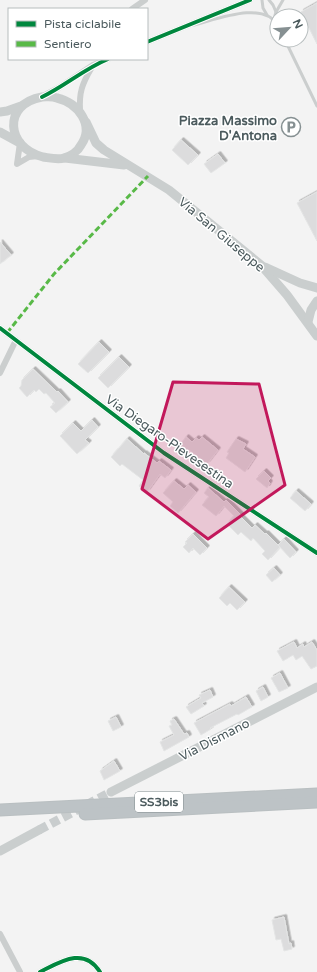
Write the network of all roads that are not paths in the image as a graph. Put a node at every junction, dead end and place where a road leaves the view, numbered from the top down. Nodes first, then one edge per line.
1 (145, 0) edge
2 (250, 0) edge
3 (262, 0) edge
4 (133, 8) edge
5 (267, 15) joint
6 (179, 30) junction
7 (148, 42) edge
8 (288, 48) edge
9 (105, 60) edge
10 (95, 63) edge
11 (42, 96) junction
12 (21, 106) junction
13 (317, 106) edge
14 (80, 111) junction
15 (0, 112) edge
16 (86, 122) junction
17 (0, 132) edge
18 (20, 143) junction
19 (39, 156) junction
20 (64, 158) junction
21 (17, 164) junction
22 (128, 165) junction
23 (12, 170) dead end
24 (261, 265) junction
25 (317, 288) edge
26 (317, 301) edge
27 (312, 323) edge
28 (0, 328) edge
29 (317, 336) edge
30 (16, 340) junction
31 (0, 373) edge
32 (317, 553) edge
33 (317, 687) edge
34 (111, 792) tunnel mouth
35 (317, 794) edge
36 (317, 802) edge
37 (0, 810) edge
38 (0, 817) edge
39 (39, 830) tunnel mouth
40 (0, 851) edge
41 (0, 934) edge
42 (20, 972) edge
43 (40, 972) edge
44 (100, 972) edge

1 - 4 street
2 - 6 street
3 - 5 lane
5 - 6 lane
6 - 7 street
8 - 13 lane
9 - 10 street
10 - 11 street
10 - 14 street
11 - 12 main road
11 - 14 main road
12 - 15 main road
12 - 18 main road
14 - 16 main road
16 - 20 main road
16 - 22 main road, Via San Giuseppe
17 - 18 main road
18 - 19 main road
18 - 21 street
19 - 20 main road
19 - 21 street
20 - 22 main road, Via San Giuseppe
21 - 23 street
22 - 24 main road, Via San Giuseppe
24 - 25 main road
24 - 27 main road, Via San Giuseppe
26 - 27 main road
27 - 29 main road, Via San Giuseppe
28 - 30 street, Via Diegaro-Pievesestina
30 - 31 street
30 - 32 street, Via Diegaro-Pievesestina
33 - 34 main road, Via Dismano
35 - 37 highway, SS3bis
36 - 38 highway, SS3bis
39 - 40 main road
41 - 42 street
43 - 44 street

